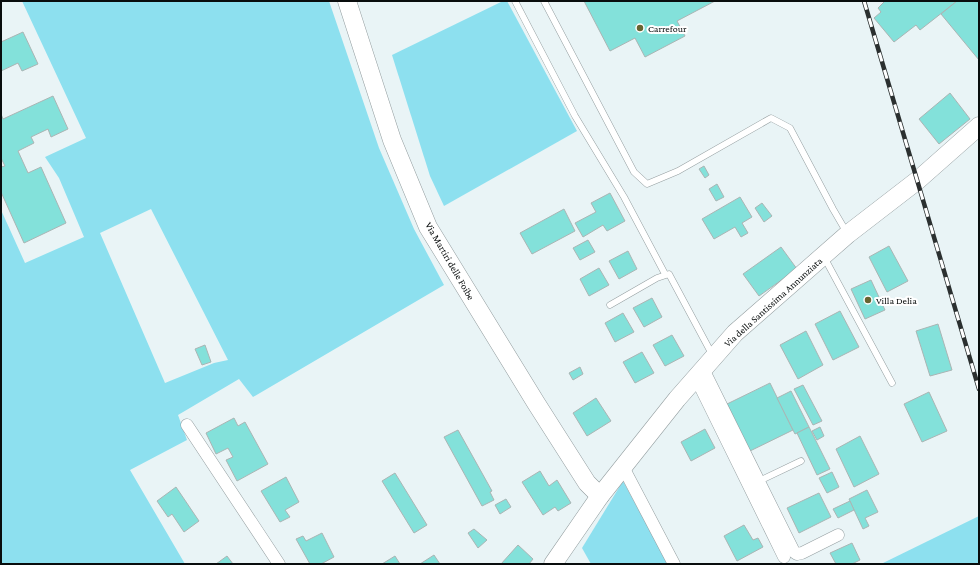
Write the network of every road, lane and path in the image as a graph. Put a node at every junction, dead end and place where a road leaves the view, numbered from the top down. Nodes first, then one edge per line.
1 (347, 1) edge
2 (515, 1) edge
3 (544, 1) edge
4 (979, 126) edge
5 (848, 234) junction
6 (823, 255) junction
7 (666, 274) junction
8 (610, 305) dead end
9 (704, 368) junction
10 (892, 384) dead end
11 (187, 425) dead end
12 (801, 460) dead end
13 (623, 467) junction
14 (759, 481) junction
15 (600, 496) junction
16 (838, 535) dead end
17 (784, 557) dead end
18 (279, 564) edge
19 (553, 564) edge
20 (674, 564) edge

1 - 15 street, Via Martiri delle Foibe
2 - 7 lane
3 - 5 lane
4 - 5 street, Via della Santissima Annunziata
5 - 6 street, Via della Santissima Annunziata
6 - 9 street, Via della Santissima Annunziata
6 - 10 lane
7 - 8 lane
7 - 9 lane
9 - 13 street, Via della Santissima Annunziata
9 - 14 street
9 - 17 street
11 - 18 street
12 - 14 lane
13 - 15 street, Via della Santissima Annunziata
13 - 20 street
14 - 16 street
15 - 19 street, Via della Santissima Annunziata

